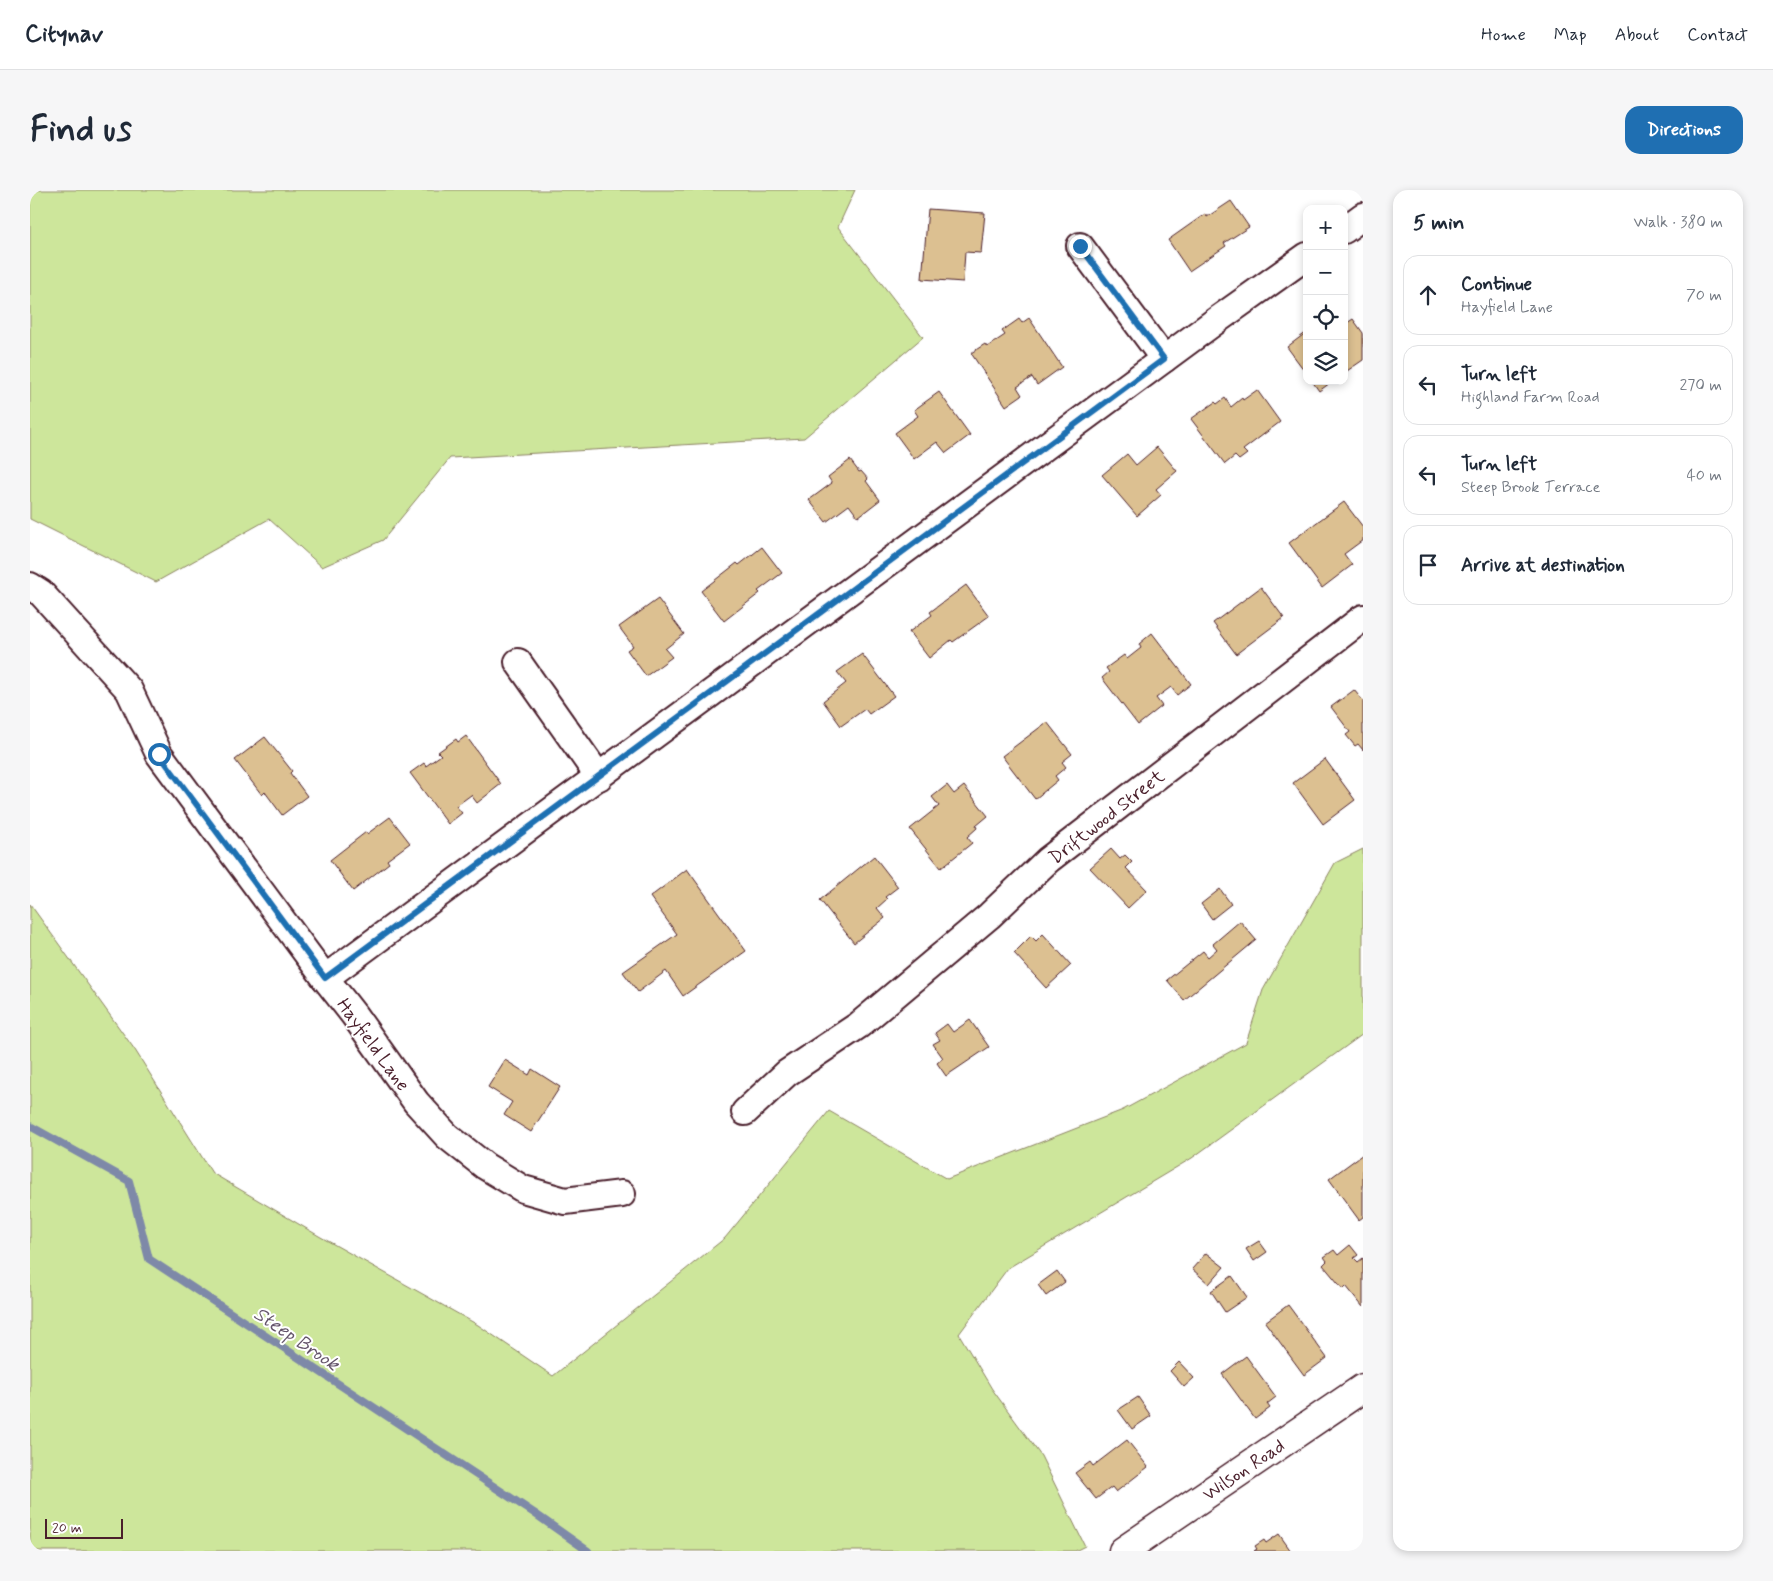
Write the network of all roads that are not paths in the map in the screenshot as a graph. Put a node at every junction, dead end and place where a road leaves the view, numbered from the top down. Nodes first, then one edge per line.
1 (1363, 216) edge
2 (1348, 227) edge
3 (1080, 246) dead end
4 (1303, 259) edge
5 (1164, 359) junction
6 (30, 586) edge
7 (1363, 618) edge
8 (518, 662) dead end
9 (599, 777) junction
10 (325, 978) junction
11 (745, 1112) dead end
12 (622, 1194) dead end
13 (1363, 1388) edge
14 (1123, 1551) edge

1 - 2 street
3 - 5 street
4 - 5 street
5 - 9 street
6 - 10 street, Hayfield Lane
7 - 11 street, Driftwood Street
8 - 9 street
9 - 10 street
10 - 12 street, Hayfield Lane
13 - 14 main road, Wilson Road

